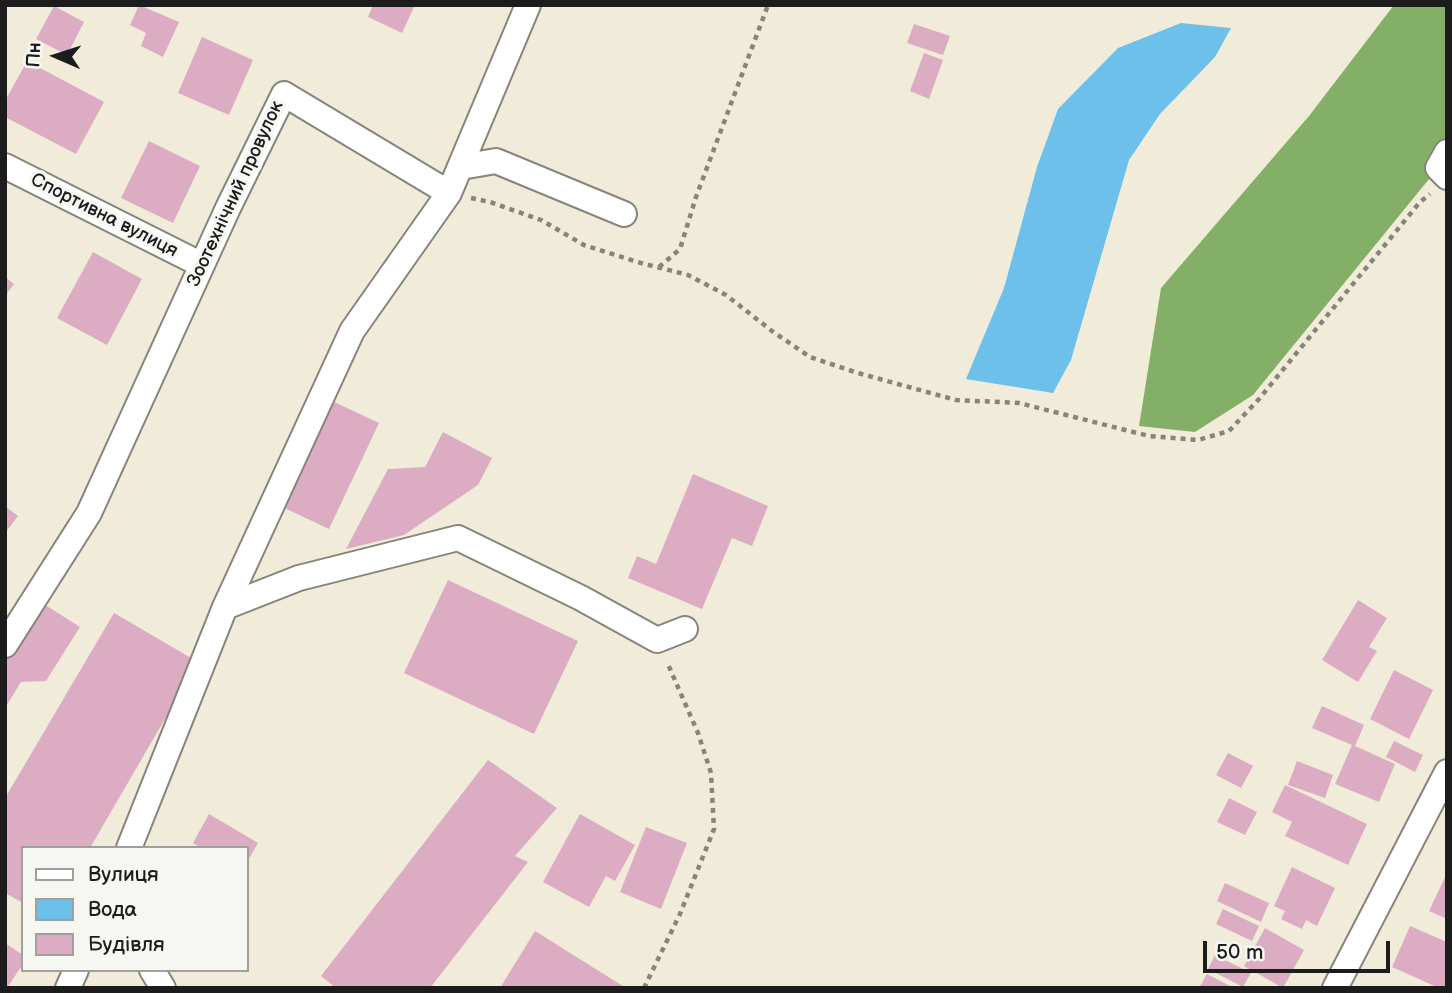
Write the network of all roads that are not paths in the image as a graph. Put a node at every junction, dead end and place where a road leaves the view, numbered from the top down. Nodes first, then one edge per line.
1 (528, 5) edge
2 (1447, 152) edge
3 (5, 166) edge
4 (461, 166) junction
5 (1442, 182) edge
6 (449, 193) junction
7 (624, 214) dead end
8 (202, 265) junction
9 (225, 607) junction
10 (685, 629) dead end
11 (5, 645) edge
12 (1447, 772) edge
13 (130, 846) edge
14 (75, 972) edge
15 (153, 972) edge
16 (68, 988) edge
17 (163, 988) edge
18 (1335, 988) edge

1 - 4 street
2 - 5 street
3 - 8 street, Спортивна вулиця
4 - 6 street
4 - 7 street
6 - 8 street, Зоотехнічний провулок
6 - 9 street
8 - 11 street, Зоотехнічний провулок
9 - 10 street
9 - 13 street
12 - 18 street
14 - 16 street
15 - 17 street

